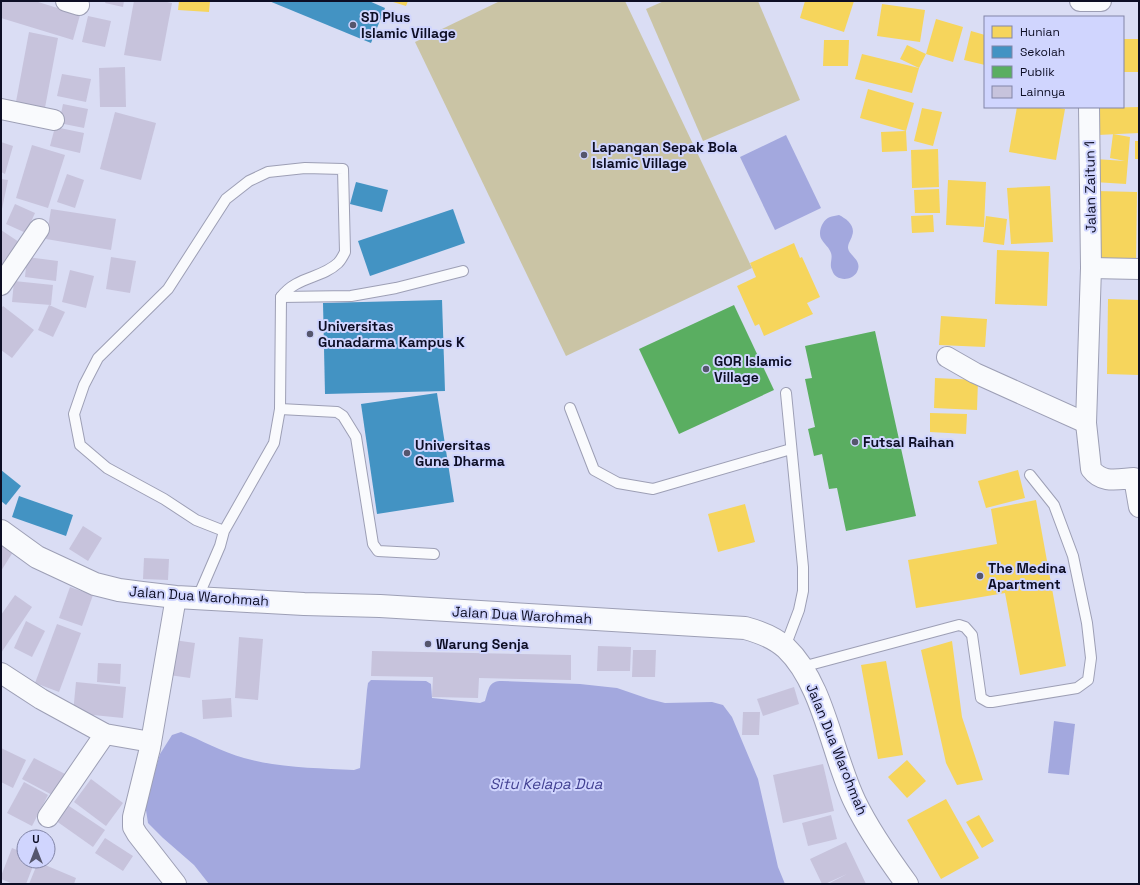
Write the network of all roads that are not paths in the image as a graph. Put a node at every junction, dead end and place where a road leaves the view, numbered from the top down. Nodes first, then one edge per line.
1 (1080, 1) edge
2 (1088, 1) edge
3 (1101, 1) edge
4 (1088, 16) edge
5 (1089, 108) edge
6 (1, 109) edge
7 (54, 120) dead end
8 (39, 229) dead end
9 (1091, 268) junction
10 (1139, 269) edge
11 (463, 271) dead end
12 (1, 285) edge
13 (281, 297) junction
14 (947, 357) dead end
15 (786, 393) dead end
16 (570, 408) dead end
17 (280, 409) junction
18 (1086, 423) junction
19 (791, 449) junction
20 (1030, 475) dead end
21 (1136, 478) edge
22 (1139, 508) edge
23 (1, 531) edge
24 (224, 531) junction
25 (434, 554) dead end
26 (176, 597) junction
27 (198, 597) junction
28 (785, 647) junction
29 (802, 668) junction
30 (1, 672) edge
31 (105, 734) junction
32 (151, 742) junction
33 (48, 817) dead end
34 (176, 884) edge
35 (907, 884) edge

1 - 2 street
2 - 3 street
2 - 4 street
5 - 9 street, Jalan Zaitun 1
6 - 7 street
8 - 12 street
9 - 10 street
9 - 18 street, Jalan Zaitun 1
11 - 13 lane
13 - 17 lane
13 - 24 lane
14 - 18 street
15 - 19 lane
16 - 19 lane
17 - 24 lane
17 - 25 lane
18 - 21 street, Jalan Zaitun 1
19 - 28 lane
20 - 29 lane
21 - 22 street, Jalan Zaitun 1
23 - 26 street, Jalan Dua Warohmah
24 - 27 lane
26 - 27 street, Jalan Dua Warohmah
26 - 32 street
27 - 28 street, Jalan Dua Warohmah
28 - 29 street, Jalan Dua Warohmah
29 - 35 street, Jalan Dua Warohmah
30 - 31 street
31 - 32 street
31 - 33 street
32 - 34 street

